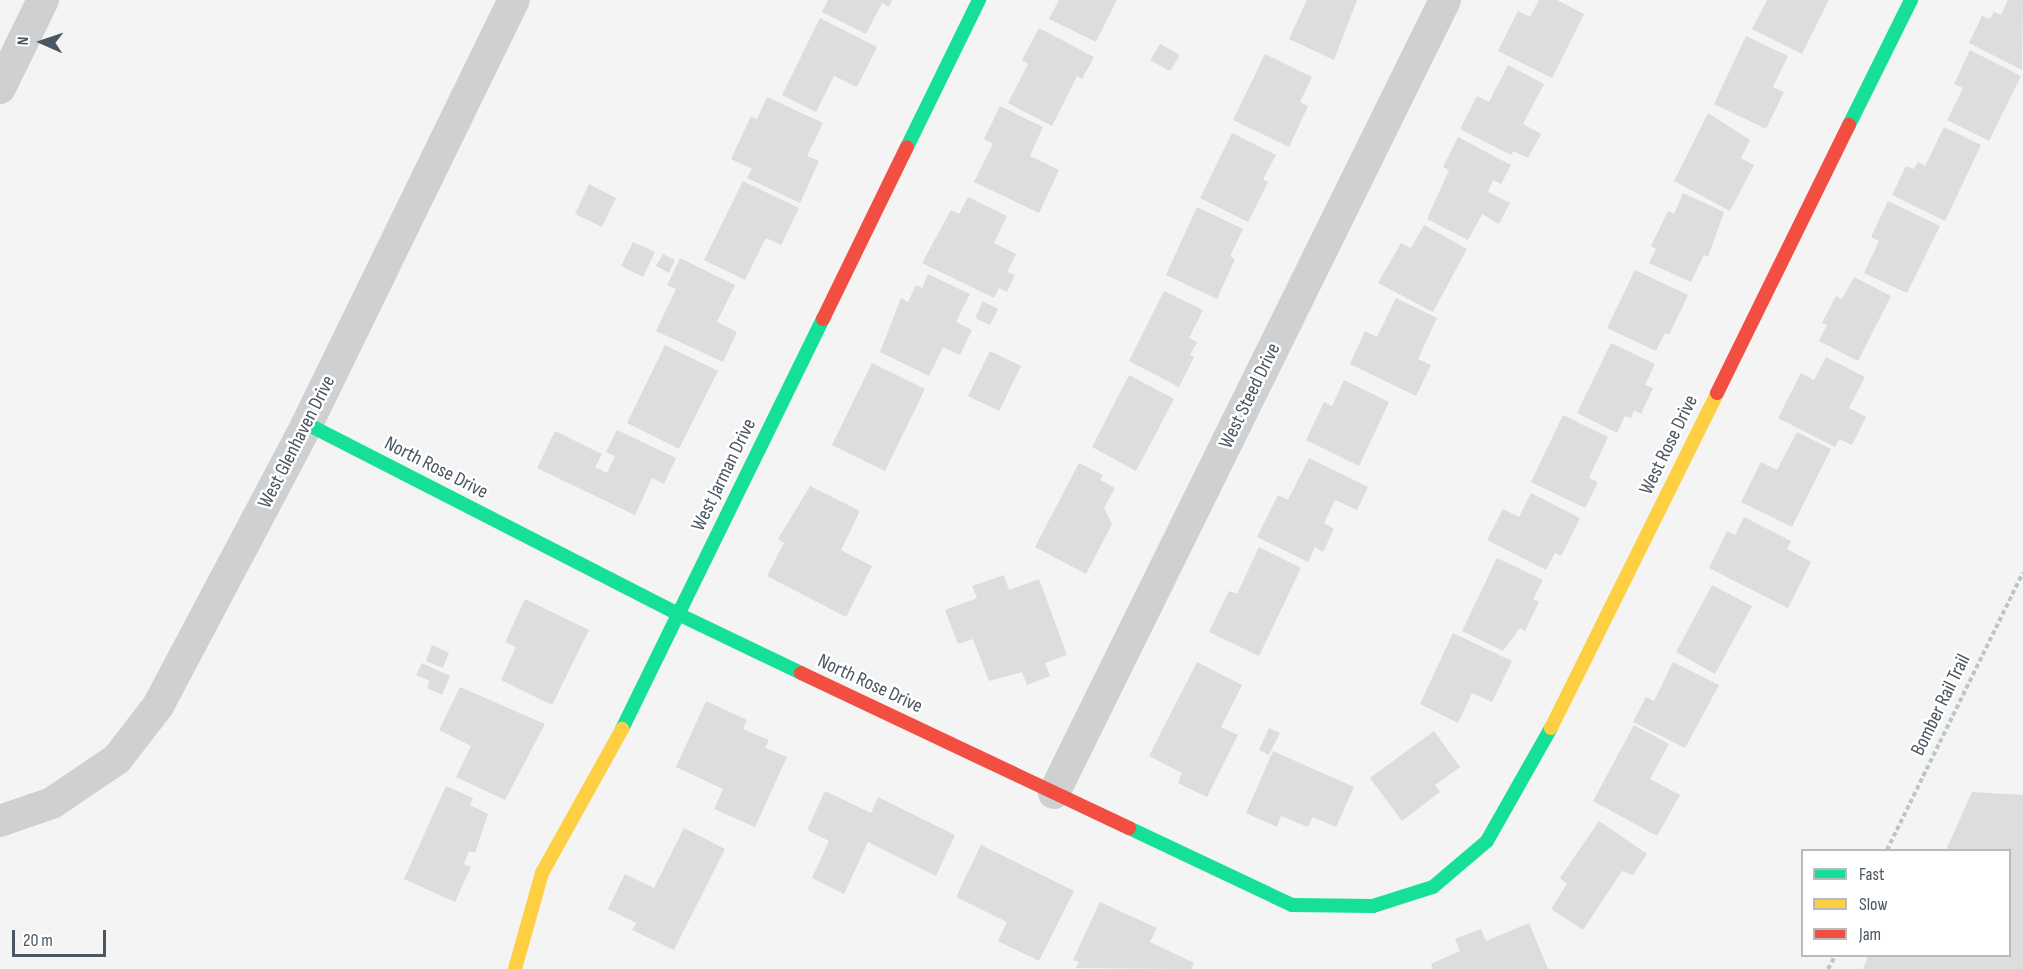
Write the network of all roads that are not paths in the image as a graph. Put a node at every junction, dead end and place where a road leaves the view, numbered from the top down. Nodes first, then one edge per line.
1 (43, 0) edge
2 (514, 0) edge
3 (979, 0) edge
4 (1445, 0) edge
5 (1911, 0) edge
6 (0, 88) edge
7 (307, 424) junction
8 (678, 614) junction
9 (1054, 793) junction
10 (3, 820) edge
11 (1433, 887) joint
12 (515, 969) edge

1 - 6 street
2 - 7 street, West Glenhaven Drive
3 - 8 street, West Jarman Drive
4 - 9 street, West Steed Drive
5 - 11 street, West Rose Drive
7 - 8 street, North Rose Drive
7 - 10 street, West Glenhaven Drive
8 - 9 street, North Rose Drive
8 - 12 street, West Jarman Drive
9 - 11 street, North Rose Drive

